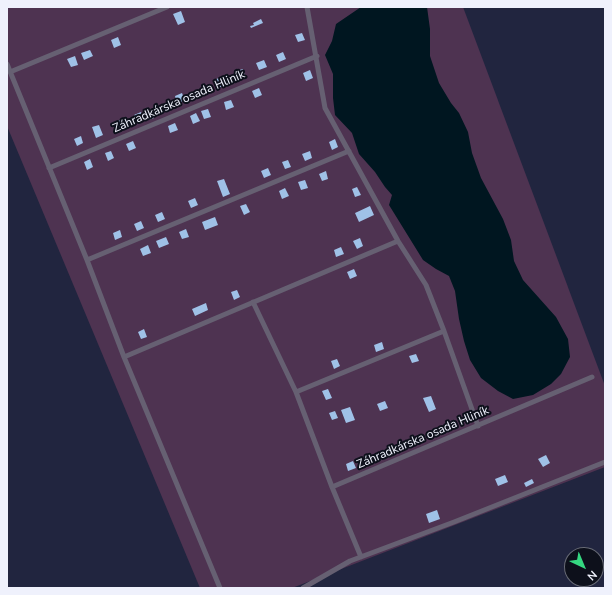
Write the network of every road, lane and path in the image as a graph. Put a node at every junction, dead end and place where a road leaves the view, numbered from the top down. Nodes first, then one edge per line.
1 (167, 7) edge
2 (307, 7) edge
3 (317, 56) junction
4 (7, 64) edge
5 (10, 72) junction
6 (349, 152) junction
7 (49, 168) junction
8 (398, 241) junction
9 (87, 260) junction
10 (253, 302) junction
11 (444, 331) junction
12 (124, 357) junction
13 (592, 378) dead end
14 (296, 392) junction
15 (478, 426) junction
16 (605, 462) edge
17 (332, 486) junction
18 (361, 557) junction
19 (220, 588) edge
20 (303, 588) edge

1 - 5 lane
2 - 3 lane
3 - 6 lane
3 - 7 lane, Záhradkárska osada Hliník
4 - 5 lane
5 - 7 lane
6 - 8 lane
6 - 9 lane
7 - 9 lane
8 - 10 lane
8 - 11 lane
9 - 12 lane
10 - 12 lane
10 - 14 lane
11 - 14 lane
11 - 15 lane
12 - 19 lane
13 - 15 lane, Záhradkárska osada Hliník
14 - 17 lane
15 - 17 lane, Záhradkárska osada Hliník
16 - 18 lane
17 - 18 lane
18 - 20 lane

